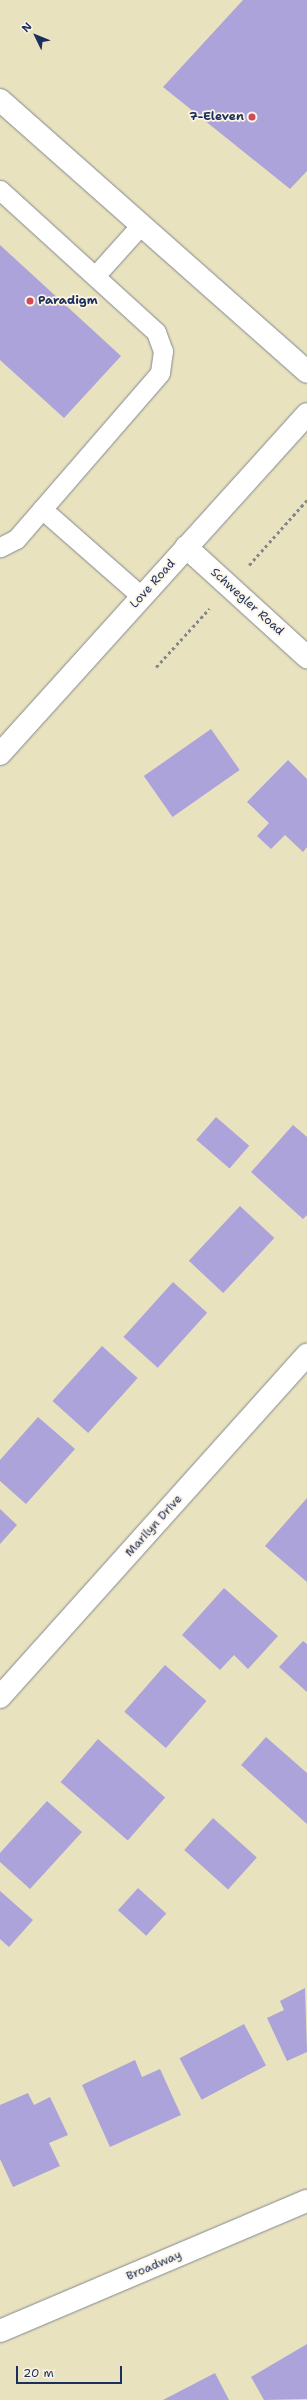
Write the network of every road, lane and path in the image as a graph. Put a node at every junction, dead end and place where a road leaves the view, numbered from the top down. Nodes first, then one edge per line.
1 (0, 100) edge
2 (0, 190) edge
3 (141, 225) junction
4 (95, 276) junction
5 (307, 372) edge
6 (307, 414) edge
7 (42, 509) junction
8 (0, 547) edge
9 (186, 548) junction
10 (142, 596) junction
11 (307, 657) edge
12 (2, 748) edge
13 (307, 1355) edge
14 (0, 1697) edge
15 (307, 2202) edge
16 (0, 2331) edge

1 - 3 street
2 - 4 lane
3 - 4 lane
3 - 5 street
4 - 7 lane
6 - 9 street, Love Road
7 - 8 lane
7 - 10 lane
9 - 10 street, Love Road
9 - 11 street, Schwegler Road
10 - 12 street, Love Road
13 - 14 street, Marilyn Drive
15 - 16 street, Broadway

